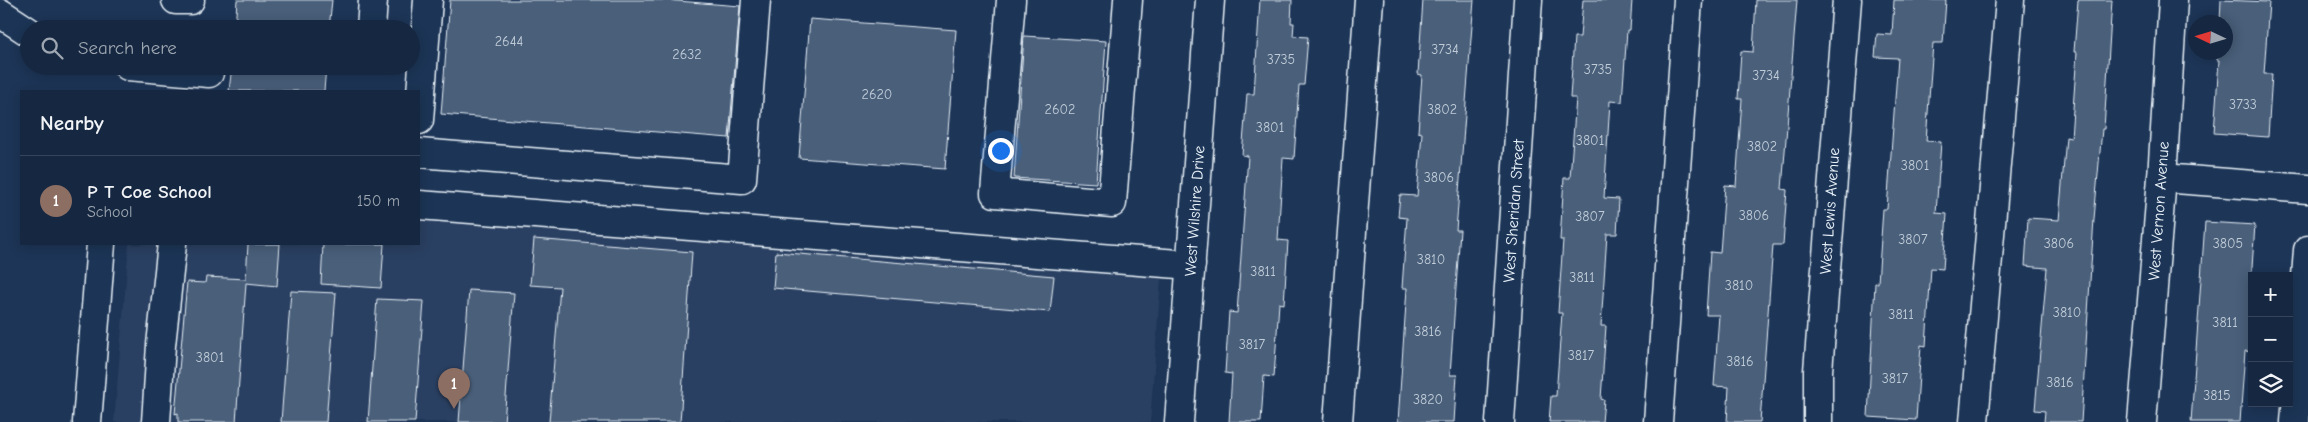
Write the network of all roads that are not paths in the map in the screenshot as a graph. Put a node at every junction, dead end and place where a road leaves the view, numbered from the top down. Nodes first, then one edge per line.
1 (176, 0) edge
2 (190, 0) edge
3 (373, 0) edge
4 (428, 0) edge
5 (756, 0) edge
6 (1011, 0) edge
7 (1128, 0) edge
8 (1210, 0) edge
9 (1368, 0) edge
10 (1528, 0) edge
11 (1688, 0) edge
12 (1847, 0) edge
13 (2010, 0) edge
14 (2173, 0) edge
15 (0, 13) edge
16 (372, 20) edge
17 (20, 26) edge
18 (420, 107) edge
19 (420, 153) edge
20 (2162, 178) junction
21 (2308, 189) edge
22 (420, 205) edge
23 (101, 245) edge
24 (172, 245) edge
25 (2308, 250) edge
26 (1191, 265) junction
27 (87, 422) edge
28 (156, 422) edge
29 (1179, 422) edge
30 (1338, 422) edge
31 (1500, 422) edge
32 (1658, 422) edge
33 (1818, 422) edge
34 (1974, 422) edge
35 (2142, 422) edge
36 (2295, 422) edge

1 - 2 street
3 - 16 street
4 - 18 street
5 - 19 street
6 - 7 street
8 - 26 street, West Wilshire Drive
9 - 30 street
10 - 31 street, West Sheridan Street
11 - 32 street
12 - 33 street, West Lewis Avenue
13 - 34 street
14 - 20 street, West Vernon Avenue
15 - 17 street
20 - 21 street
20 - 35 street, West Vernon Avenue
22 - 26 street
23 - 27 street
24 - 28 street
25 - 36 street
26 - 29 street, West Wilshire Drive

